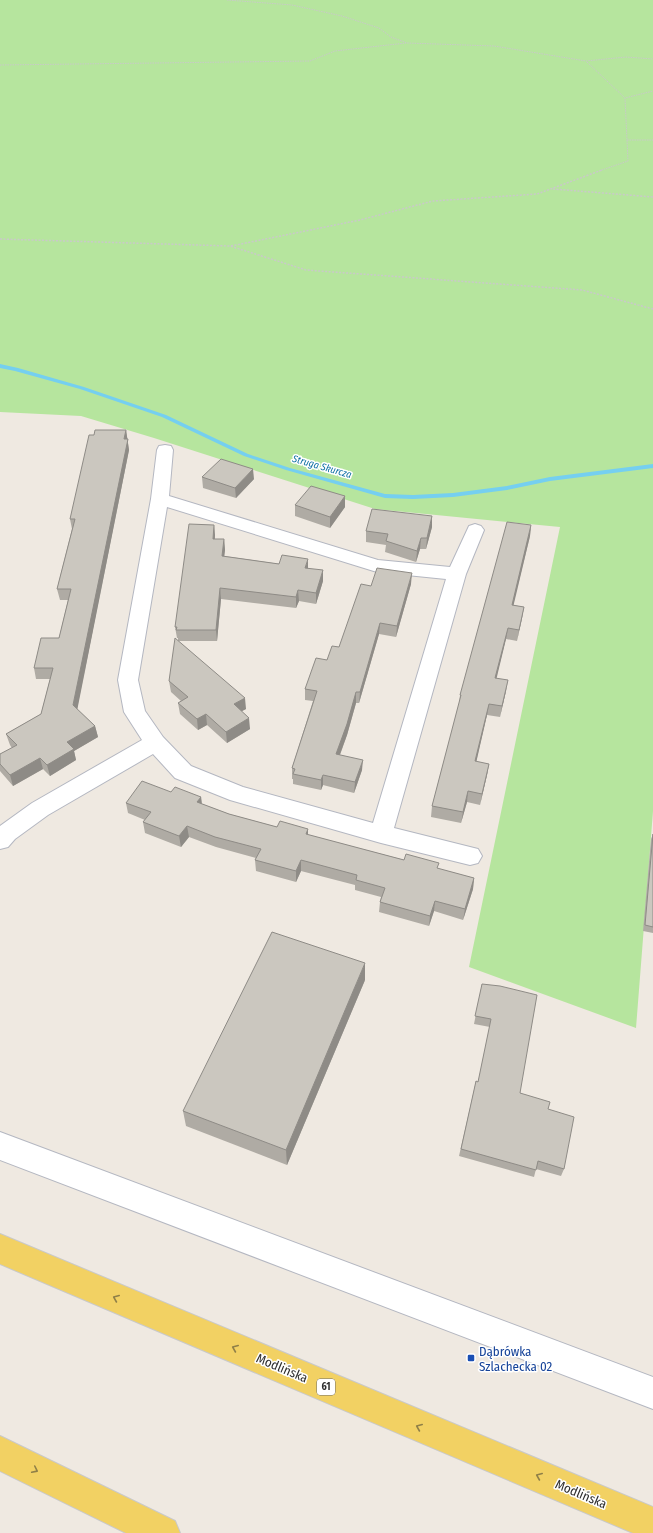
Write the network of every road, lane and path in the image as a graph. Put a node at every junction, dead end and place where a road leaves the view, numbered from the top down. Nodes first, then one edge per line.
1 (227, 0) edge
2 (407, 43) junction
3 (653, 60) edge
4 (586, 61) junction
5 (0, 65) edge
6 (653, 91) edge
7 (625, 98) junction
8 (626, 140) junction
9 (653, 140) edge
10 (553, 189) dead end
11 (653, 197) edge
12 (0, 239) edge
13 (230, 246) junction
14 (653, 309) edge
15 (165, 450) dead end
16 (160, 499) junction
17 (475, 530) dead end
18 (457, 574) junction
19 (155, 743) junction
20 (381, 834) junction
21 (0, 840) edge
22 (470, 856) dead end
23 (0, 1146) edge
24 (0, 1249) edge
25 (653, 1393) edge
26 (0, 1453) edge
27 (653, 1524) edge
28 (163, 1533) edge

1 - 2 path
2 - 4 path
2 - 5 path
3 - 4 path
4 - 7 path
6 - 7 path
7 - 8 path
8 - 9 path
8 - 13 path
10 - 11 path
12 - 13 path
13 - 14 path
15 - 16 street
16 - 18 street
16 - 19 street
17 - 18 street
18 - 20 street
19 - 20 street
19 - 21 street
20 - 22 street
23 - 25 street
27 -> 24 main road, Modlińska / 61
26 -> 28 main road

